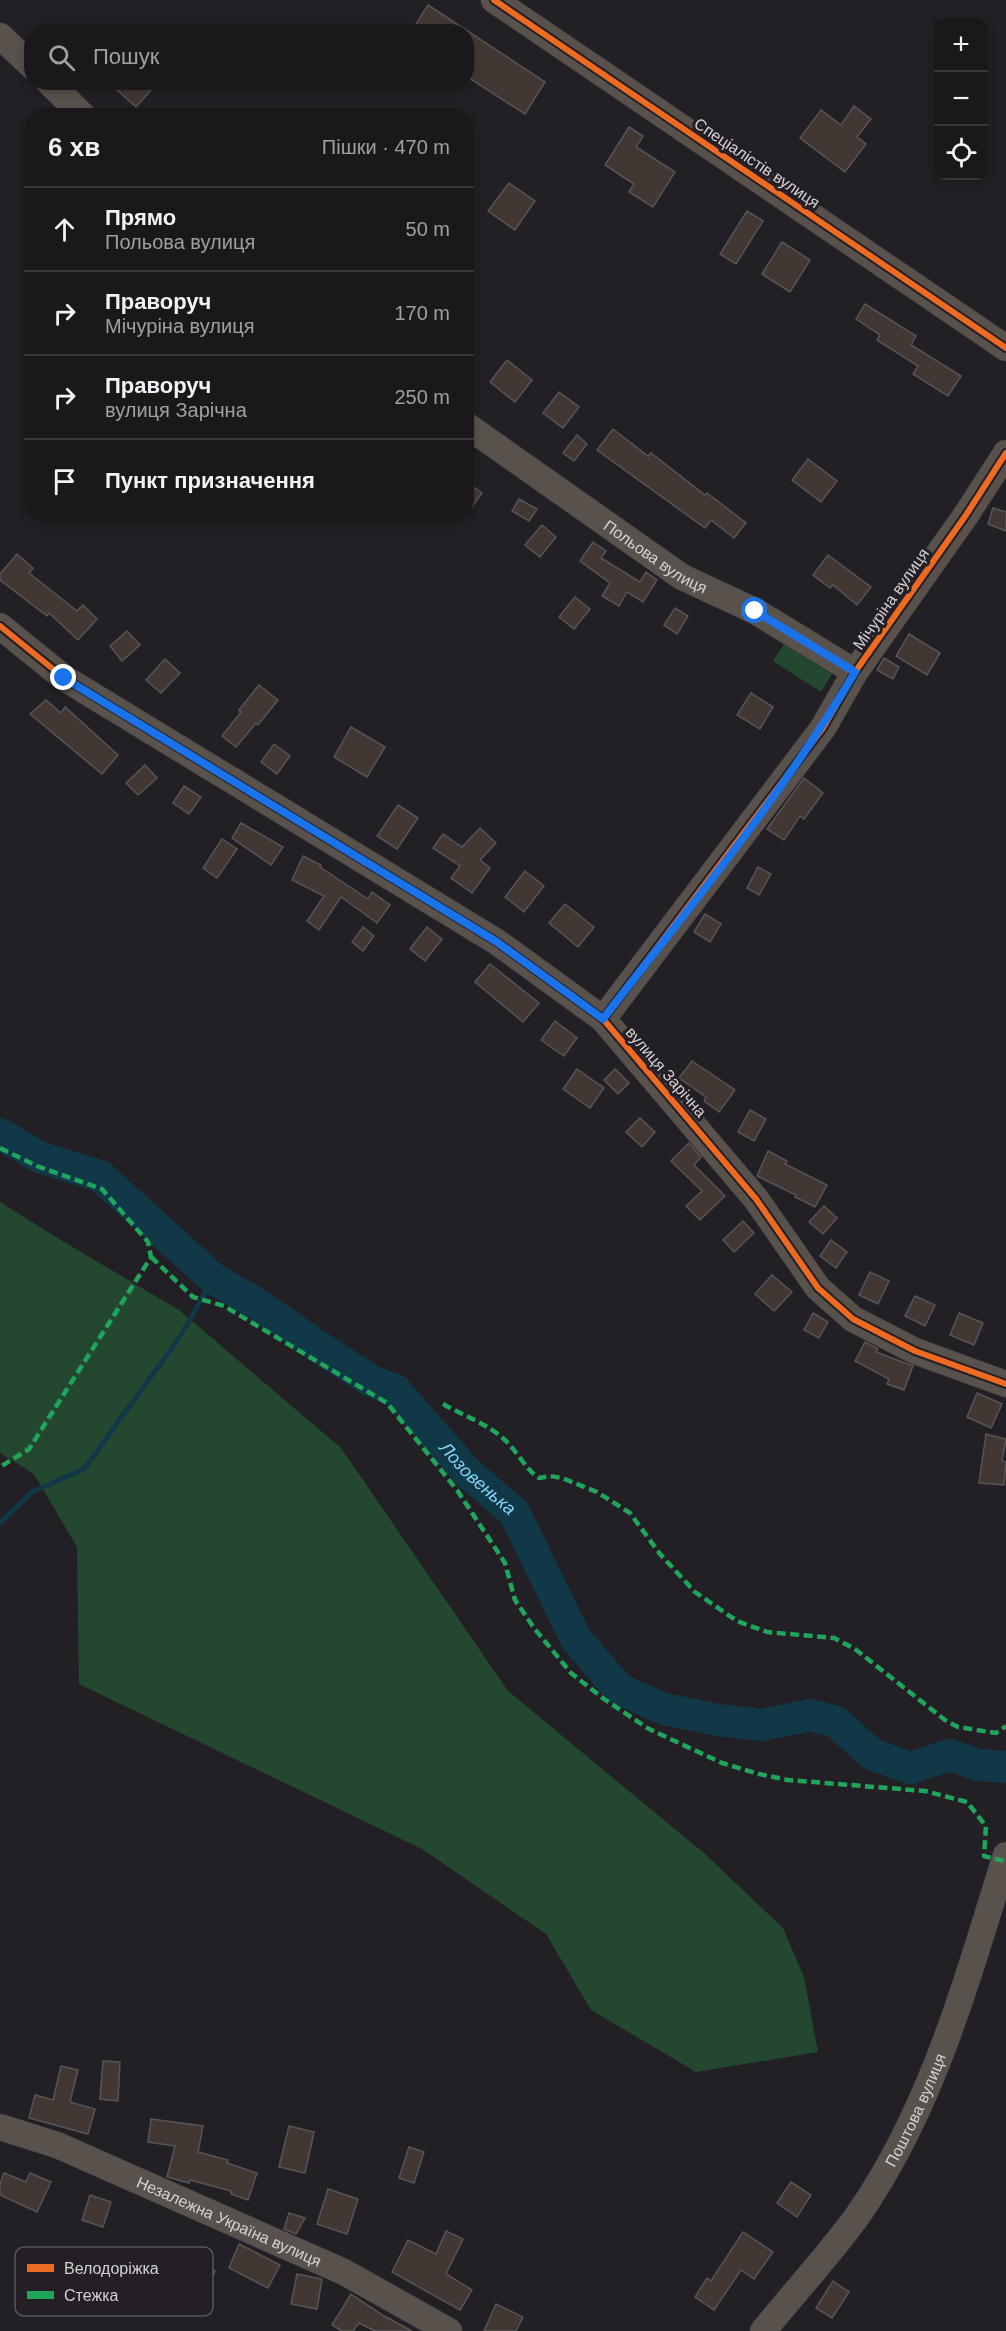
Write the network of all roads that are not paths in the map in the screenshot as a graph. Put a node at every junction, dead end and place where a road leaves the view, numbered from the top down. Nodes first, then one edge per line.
1 (494, 0) edge
2 (0, 36) edge
3 (24, 58) edge
4 (57, 90) edge
5 (75, 108) edge
6 (1006, 348) edge
7 (474, 431) edge
8 (1006, 453) edge
9 (0, 626) edge
10 (855, 672) junction
11 (603, 1019) junction
12 (1006, 1384) edge
13 (1006, 1855) edge
14 (0, 2127) edge
15 (449, 2331) edge
16 (763, 2331) edge

1 - 6 street, Спеціалістів вулиця
2 - 3 street
4 - 5 street
7 - 10 street, Польова вулиця
8 - 10 street, Мічуріна вулиця
9 - 11 street, вулиця Зарічна
10 - 11 street, Мічуріна вулиця
11 - 12 street, вулиця Зарічна
13 - 16 street, Поштова вулиця
14 - 15 street, Незалежна Україна вулиця

